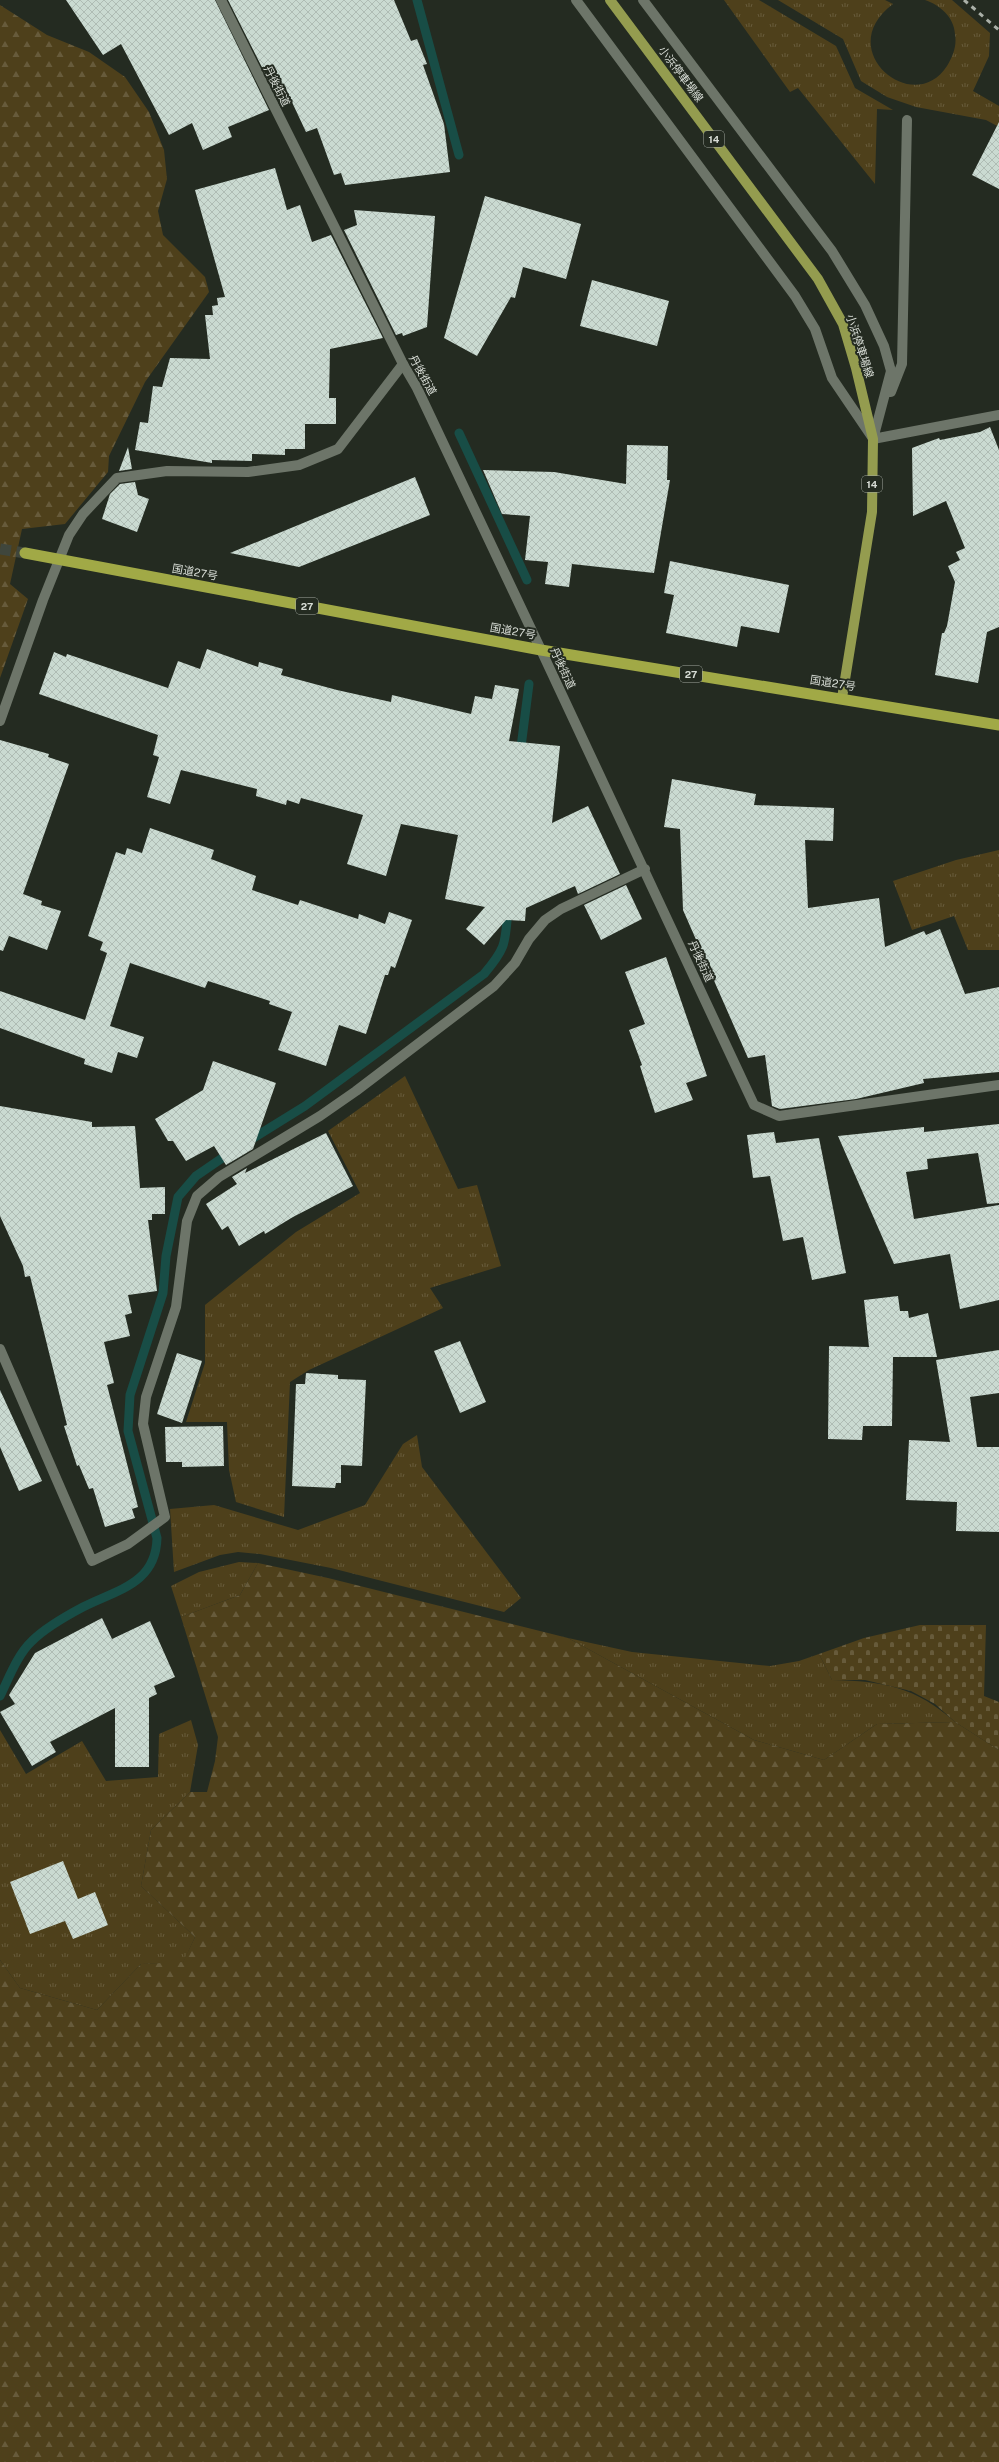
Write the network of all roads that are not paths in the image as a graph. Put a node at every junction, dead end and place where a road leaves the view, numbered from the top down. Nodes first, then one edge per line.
1 (221, 0) edge
2 (576, 0) edge
3 (610, 0) edge
4 (643, 0) edge
5 (908, 120) dead end
6 (403, 364) junction
7 (999, 415) edge
8 (873, 438) junction
9 (25, 553) tunnel mouth
10 (541, 650) junction
11 (842, 698) junction
12 (0, 721) edge
13 (999, 725) edge
14 (645, 869) junction
15 (999, 1085) edge
16 (0, 1349) edge

1 - 6 street, 丹後街道
2 - 8 street
3 - 8 main road, 小浜停車場線 / 14
4 - 8 street
5 - 8 street
6 - 10 street, 丹後街道
6 - 12 street
7 - 8 street
8 - 11 main road, 小浜停車場線 / 14
9 - 10 highway, 国道27号 / 27
10 - 11 highway, 国道27号 / 27
10 - 14 street, 丹後街道
11 - 13 highway, 国道27号 / 27
14 - 15 street, 丹後街道
14 - 16 street

